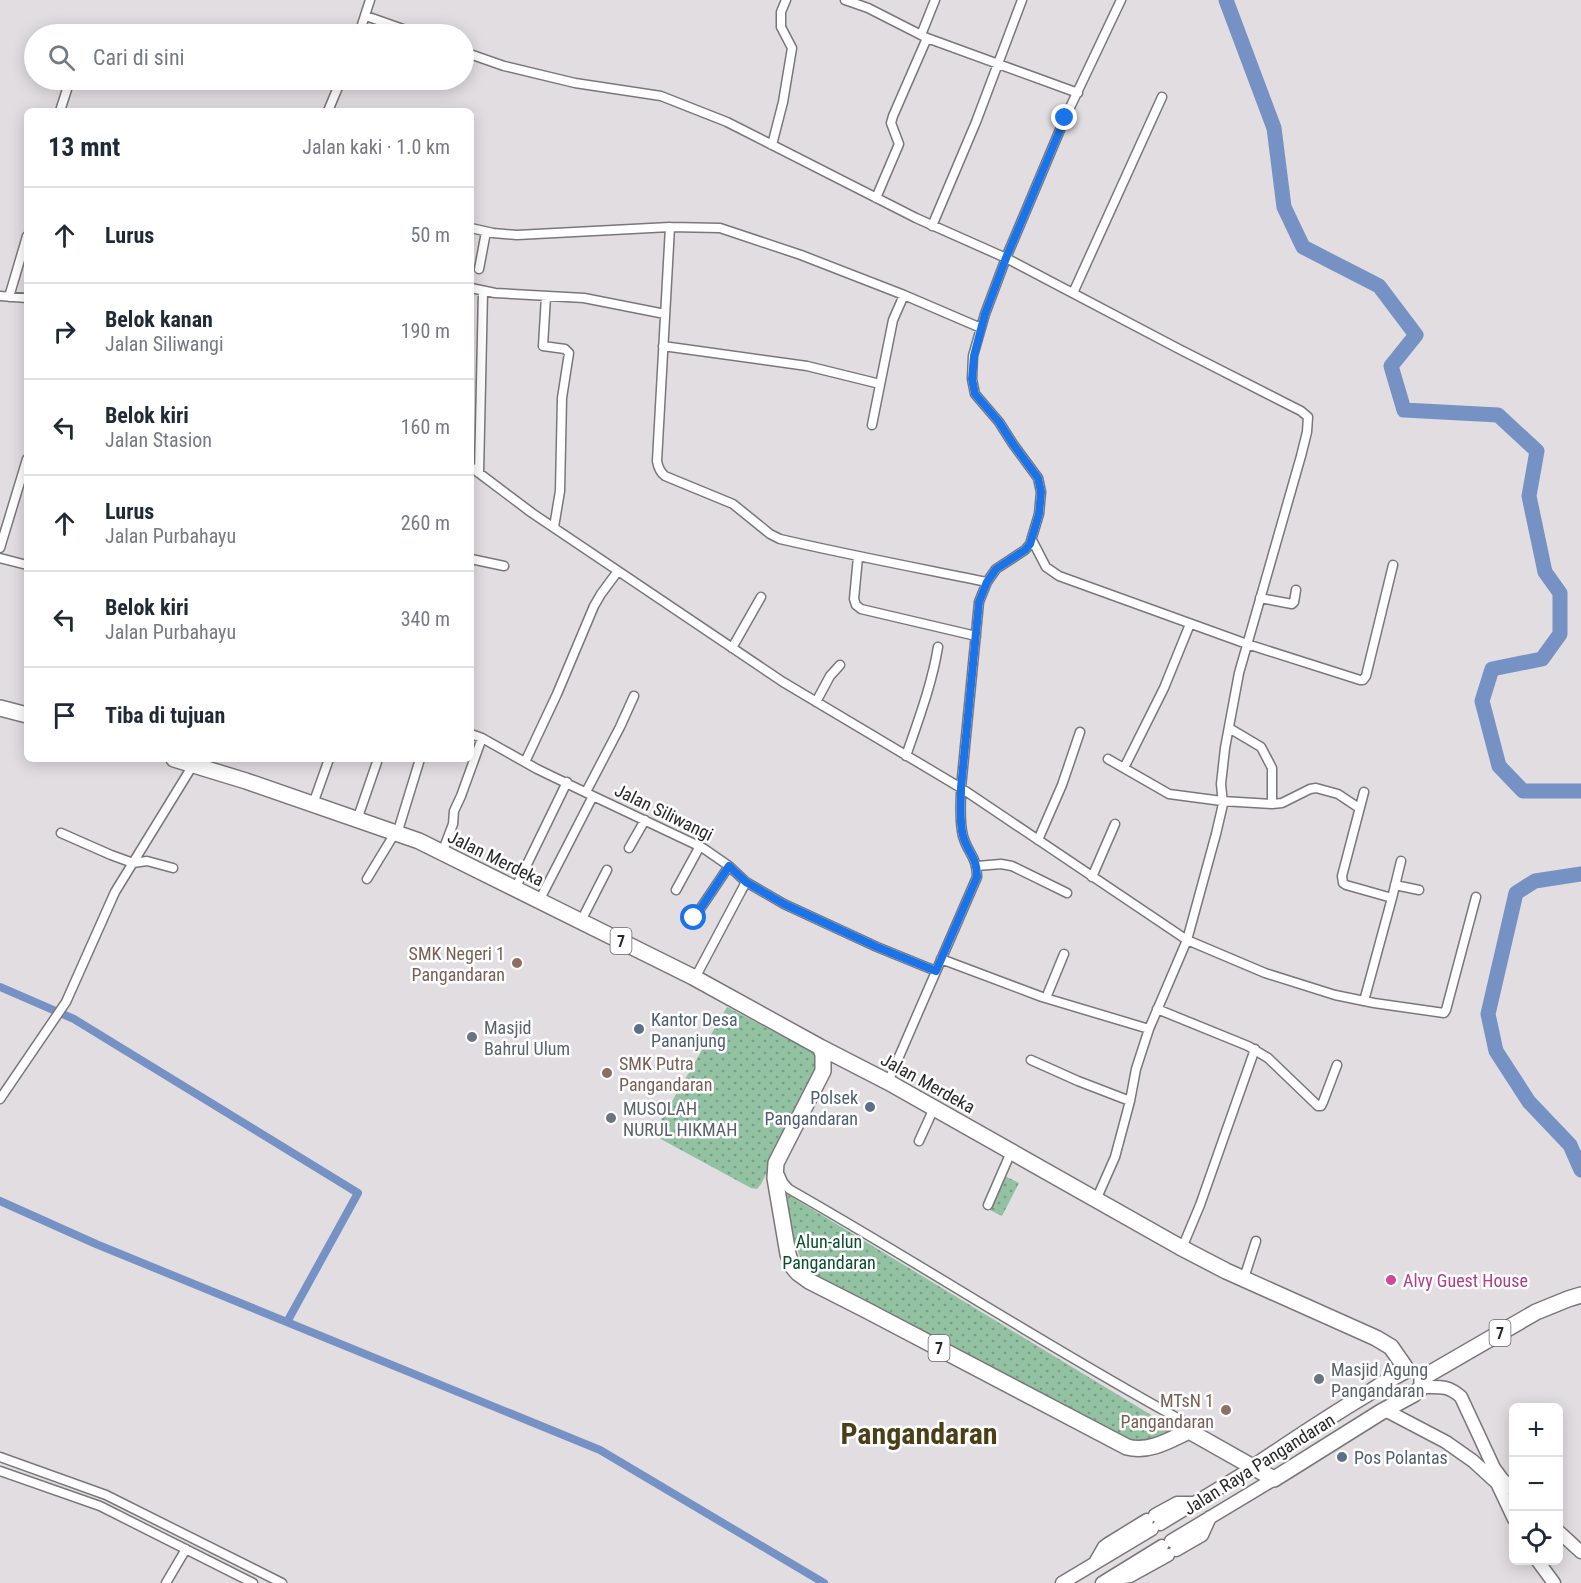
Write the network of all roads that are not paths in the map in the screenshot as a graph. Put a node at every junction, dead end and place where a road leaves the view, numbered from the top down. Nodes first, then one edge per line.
1 (370, 0) edge
2 (786, 0) edge
3 (845, 0) edge
4 (934, 0) edge
5 (1022, 0) edge
6 (1121, 0) edge
7 (366, 16) junction
8 (363, 24) edge
9 (389, 24) edge
10 (924, 37) junction
11 (474, 55) edge
12 (997, 64) junction
13 (67, 90) edge
14 (337, 90) edge
15 (1077, 93) junction
16 (1162, 97) dead end
17 (61, 108) edge
18 (329, 108) edge
19 (772, 145) junction
20 (876, 198) junction
21 (932, 226) junction
22 (670, 227) junction
23 (474, 229) edge
24 (486, 232) junction
25 (24, 244) edge
26 (1006, 258) junction
27 (479, 269) dead end
28 (474, 289) edge
29 (483, 291) junction
30 (1073, 293) junction
31 (904, 295) junction
32 (4, 296) edge
33 (546, 296) junction
34 (24, 298) edge
35 (665, 314) junction
36 (981, 328) junction
37 (663, 346) junction
38 (880, 384) junction
39 (872, 425) dead end
40 (24, 469) edge
41 (474, 469) edge
42 (479, 473) junction
43 (554, 527) junction
44 (1032, 540) junction
45 (0, 548) edge
46 (858, 557) junction
47 (0, 558) edge
48 (474, 560) edge
49 (24, 564) edge
50 (1393, 565) dead end
51 (504, 566) dead end
52 (618, 571) junction
53 (987, 582) junction
54 (1296, 590) dead end
55 (762, 597) dead end
56 (1260, 598) junction
57 (1190, 624) junction
58 (976, 636) junction
59 (1247, 644) junction
60 (938, 647) dead end
61 (732, 648) junction
62 (840, 665) dead end
63 (634, 696) dead end
64 (816, 702) junction
65 (0, 708) edge
66 (24, 715) edge
67 (1229, 728) junction
68 (1080, 732) dead end
69 (474, 735) edge
70 (483, 738) junction
71 (906, 756) junction
72 (1108, 759) dead end
73 (184, 762) edge
74 (328, 762) edge
75 (377, 762) dead end
76 (419, 762) edge
77 (474, 762) edge
78 (474, 762) edge
79 (525, 762) junction
80 (193, 765) junction
81 (1124, 768) junction
82 (567, 782) junction
83 (961, 788) junction
84 (1364, 792) dead end
85 (590, 794) junction
86 (1272, 800) junction
87 (1222, 801) junction
88 (313, 804) junction
89 (1359, 808) junction
90 (357, 820) junction
91 (645, 820) junction
92 (1116, 824) dead end
93 (61, 833) dead end
94 (396, 833) junction
95 (1038, 840) junction
96 (700, 846) junction
97 (629, 848) dead end
98 (442, 853) junction
99 (1401, 861) dead end
100 (133, 863) junction
101 (729, 866) junction
102 (977, 866) junction
103 (173, 868) dead end
104 (608, 870) dead end
105 (1092, 876) junction
106 (367, 879) dead end
107 (746, 882) junction
108 (1395, 885) junction
109 (514, 889) junction
110 (676, 890) dead end
111 (1419, 890) dead end
112 (1067, 893) dead end
113 (1476, 897) dead end
114 (1392, 898) junction
115 (539, 901) junction
116 (694, 918) dead end
117 (581, 921) junction
118 (1187, 940) junction
119 (1064, 954) dead end
120 (941, 959) junction
121 (936, 971) junction
122 (695, 978) junction
123 (1046, 998) junction
124 (1364, 1001) junction
125 (1157, 1009) junction
126 (1149, 1029) junction
127 (820, 1047) junction
128 (1255, 1049) junction
129 (1031, 1060) dead end
130 (851, 1062) junction
131 (1337, 1065) dead end
132 (823, 1071) junction
133 (888, 1082) junction
134 (0, 1099) edge
135 (1130, 1101) junction
136 (934, 1108) junction
137 (919, 1141) dead end
138 (1011, 1152) junction
139 (776, 1163) junction
140 (1096, 1200) junction
141 (988, 1205) dead end
142 (1256, 1241) dead end
143 (1182, 1248) junction
144 (1244, 1278) junction
145 (1581, 1295) edge
146 (1407, 1370) junction
147 (1422, 1383) junction
148 (1385, 1410) junction
149 (1189, 1431) junction
150 (0, 1457) edge
151 (1254, 1467) junction
152 (0, 1471) edge
153 (1274, 1479) junction
154 (1509, 1485) edge
155 (1510, 1511) edge
156 (1563, 1536) edge
157 (186, 1549) junction
158 (1581, 1552) edge
159 (243, 1563) junction
160 (1541, 1565) edge
161 (237, 1575) junction
162 (1104, 1581) edge
163 (166, 1583) edge
164 (253, 1583) edge
165 (282, 1583) edge
166 (1062, 1583) edge
167 (1554, 1583) edge

1 - 7 street
2 - 19 street
3 - 10 street
4 - 10 street
5 - 12 street
6 - 15 street
7 - 8 street
7 - 9 street
10 - 12 street
10 - 20 street
11 - 19 street
12 - 15 street
12 - 21 street
13 - 17 street
14 - 18 street
15 - 26 street
16 - 30 street
19 - 20 street
20 - 21 street
21 - 26 street
22 - 24 street
22 - 31 street
22 - 35 street
23 - 24 street
24 - 27 street
25 - 32 street
26 - 30 street
26 - 36 street
28 - 29 street
29 - 33 street
29 - 42 street
30 - 56 street
31 - 36 street
31 - 38 street
32 - 34 street
33 - 35 street
33 - 43 street
35 - 37 street
36 - 44 street
37 - 38 street
37 - 46 street
38 - 39 street
40 - 45 street
41 - 42 street
42 - 43 street
43 - 52 street
44 - 53 street
44 - 57 street
46 - 53 street
46 - 58 street
47 - 49 street
48 - 51 street
50 - 59 street
52 - 61 street
52 - 79 street
53 - 58 street
54 - 56 street
55 - 61 street
56 - 59 street
57 - 59 street
57 - 81 street
58 - 83 street
59 - 67 street
60 - 71 street
61 - 64 street
62 - 64 street
63 - 85 street
64 - 71 street
65 - 66 highway
67 - 86 street
67 - 87 street
68 - 95 street
69 - 70 street, Jalan Siliwangi
70 - 77 street
70 - 79 street, Jalan Siliwangi
71 - 83 street
72 - 81 street
73 - 80 highway, 7
74 - 88 street
75 - 90 street
76 - 94 street
78 - 98 street
79 - 82 street, Jalan Siliwangi
80 - 88 highway, 7
80 - 100 street
81 - 87 street
82 - 85 street, Jalan Siliwangi
82 - 109 street
83 - 95 street
83 - 102 street
84 - 89 street
85 - 91 street, Jalan Siliwangi
85 - 115 street
86 - 87 street
86 - 89 street
87 - 118 street
88 - 90 highway, 7
89 - 114 street
90 - 94 highway, 7
91 - 96 street, Jalan Siliwangi
91 - 97 street
92 - 105 street
93 - 100 street
94 - 98 highway, Jalan Merdeka / 7
94 - 106 street
95 - 105 street
96 - 101 street, Jalan Siliwangi
96 - 110 street
98 - 109 highway, Jalan Merdeka / 7
99 - 108 street
100 - 103 street
100 - 134 street
101 - 107 street, Jalan Siliwangi
101 - 116 street
102 - 112 street
102 - 120 street
104 - 117 street
105 - 118 street
107 - 121 street, Jalan Siliwangi
107 - 122 street
108 - 111 street
108 - 114 street
109 - 115 highway, Jalan Merdeka / 7
113 - 124 street
114 - 124 street
115 - 117 highway, Jalan Merdeka / 7
117 - 122 highway, Jalan Merdeka / 7
118 - 124 street
118 - 125 street
119 - 123 street
120 - 121 street
120 - 123 street
121 - 133 street
122 - 127 highway, Jalan Merdeka / 7
123 - 126 street
125 - 126 street
125 - 128 street
126 - 135 street
127 - 130 highway, Jalan Merdeka / 7
127 - 132 highway
128 - 131 street
128 - 143 street
129 - 135 street
130 - 132 highway
130 - 133 highway, Jalan Merdeka / 7
132 - 139 highway, 7
133 - 136 highway, Jalan Merdeka / 7
135 - 140 street
136 - 137 street
136 - 138 highway, Jalan Merdeka / 7
138 - 140 highway, Jalan Merdeka / 7
138 - 141 street
139 - 149 street
139 - 149 highway, 7
140 - 143 highway, Jalan Merdeka / 7
142 - 144 street
143 - 144 highway, Jalan Merdeka / 7
144 - 146 highway, Jalan Merdeka / 7
145 - 147 highway, Jalan Raya Pangandaran / 7
146 - 147 highway, 7
146 - 151 highway, Jalan Raya Pangandaran
147 - 148 highway, Jalan Raya Pangandaran / 7
147 - 154 street
148 - 153 highway, Jalan Raya Pangandaran / 7
148 - 155 street
149 - 151 highway
150 - 159 street
151 - 153 highway
151 - 166 street, Jalan Raya Pangandaran
152 - 157 street
153 - 162 street, Jalan Raya Pangandaran
156 - 158 street
157 - 161 street
157 - 163 street
159 - 161 street
159 - 165 street
160 - 167 street
161 - 164 street

